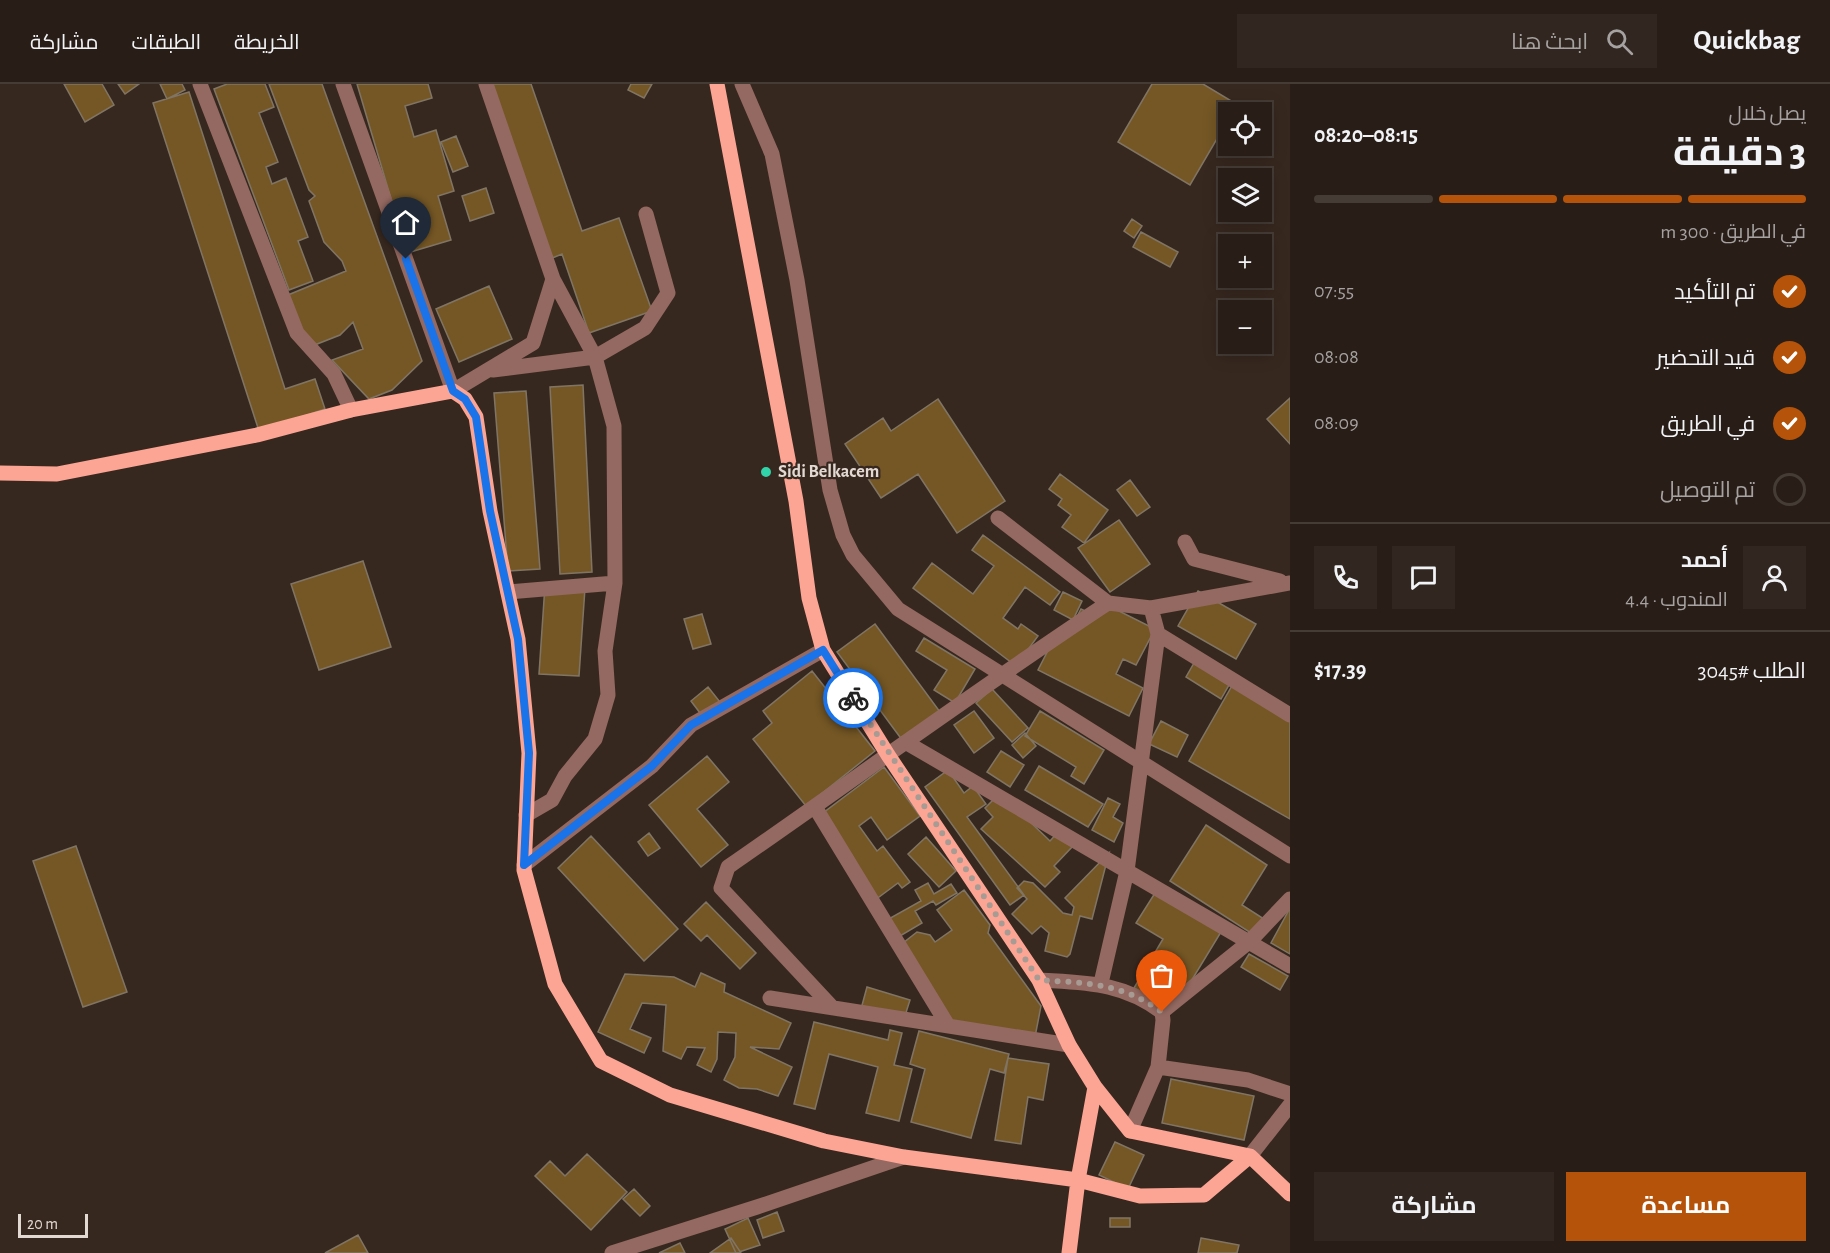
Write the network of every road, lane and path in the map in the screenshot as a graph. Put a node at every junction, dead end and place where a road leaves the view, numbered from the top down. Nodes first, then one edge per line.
1 (200, 84) edge
2 (344, 84) edge
3 (486, 84) edge
4 (717, 84) edge
5 (742, 84) edge
6 (645, 214) dead end
7 (553, 279) junction
8 (595, 357) junction
9 (486, 371) junction
10 (453, 391) junction
11 (351, 410) junction
12 (0, 473) edge
13 (998, 518) dead end
14 (1185, 542) dead end
15 (615, 583) junction
16 (1288, 584) edge
17 (508, 592) junction
18 (1108, 603) junction
19 (1150, 609) junction
20 (1158, 634) junction
21 (823, 650) junction
22 (1000, 674) junction
23 (1290, 715) edge
24 (908, 743) junction
25 (888, 755) junction
26 (1140, 762) junction
27 (815, 807) junction
28 (526, 815) junction
29 (1290, 856) edge
30 (524, 865) junction
31 (1127, 871) junction
32 (1290, 899) edge
33 (1249, 942) junction
34 (1290, 966) edge
35 (1039, 980) junction
36 (1101, 984) junction
37 (770, 998) dead end
38 (832, 1007) junction
39 (1162, 1012) junction
40 (947, 1024) junction
41 (1069, 1045) junction
42 (1158, 1067) junction
43 (1095, 1087) junction
44 (1290, 1094) edge
45 (1290, 1105) edge
46 (1130, 1131) junction
47 (904, 1156) junction
48 (1250, 1156) junction
49 (1078, 1180) junction
50 (1290, 1194) edge
51 (612, 1253) edge
52 (1069, 1253) edge

1 - 11 street
2 - 10 street
3 - 7 street
4 - 21 main road
5 - 22 street
6 - 8 street
7 - 8 street
7 - 9 street
8 - 9 street
8 - 15 street
9 - 10 street
10 - 11 main road
10 - 17 main road
11 - 12 main road
13 - 18 street
14 - 16 street
15 - 17 street
15 - 28 street
16 - 19 street
17 - 28 main road
18 - 19 street
18 - 22 street
19 - 20 street
20 - 23 street
20 - 26 street
21 - 25 main road
21 - 30 street
22 - 24 street
22 - 26 street
24 - 25 street
24 - 31 street
25 - 27 street
25 - 35 main road
26 - 29 street
26 - 31 street
27 - 38 street
27 - 40 street
28 - 30 main road
30 - 47 main road
31 - 33 street
31 - 36 street
32 - 33 street
33 - 34 street
33 - 39 street
35 - 36 street
35 - 41 main road
36 - 39 street
37 - 38 street
38 - 40 street
39 - 42 street
40 - 41 street
41 - 43 main road
42 - 44 street
42 - 46 street
43 - 46 main road
43 - 49 main road
45 - 48 street
46 - 48 main road
47 - 49 main road
47 - 51 street
48 - 49 main road
48 - 50 main road
49 - 52 main road

